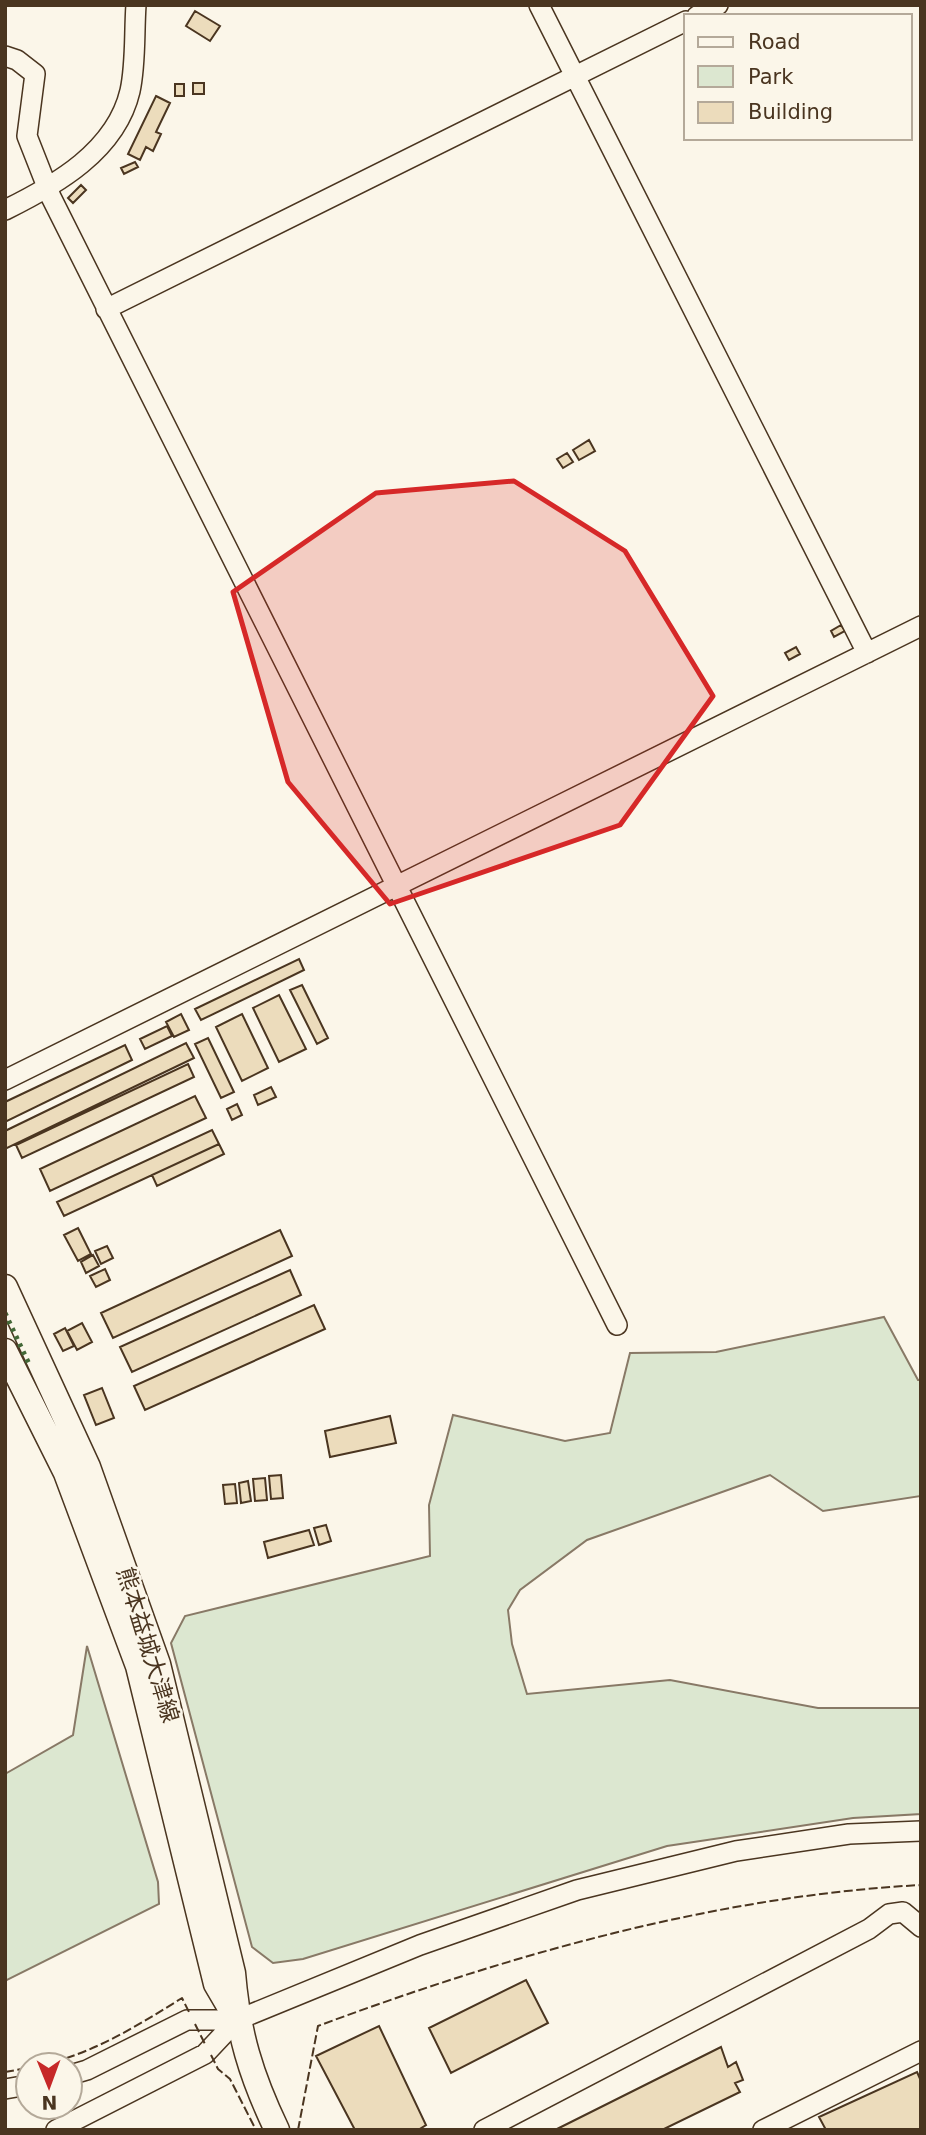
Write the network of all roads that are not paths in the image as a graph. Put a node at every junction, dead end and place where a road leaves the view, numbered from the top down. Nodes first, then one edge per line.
1 (136, 5) edge
2 (539, 5) edge
3 (718, 5) edge
4 (701, 14) edge
5 (684, 22) edge
6 (5, 56) edge
7 (575, 77) junction
8 (48, 189) junction
9 (5, 210) edge
10 (106, 309) junction
11 (921, 626) edge
12 (867, 653) junction
13 (396, 886) junction
14 (5, 1080) edge
15 (5, 1287) edge
16 (617, 1325) dead end
17 (5, 1351) edge
18 (921, 1831) edge
19 (921, 1927) edge
20 (237, 2020) junction
21 (921, 2051) edge
22 (84, 2071) edge
23 (56, 2130) edge
24 (276, 2130) edge
25 (484, 2130) edge
26 (763, 2130) edge

1 - 8 street
2 - 7 street
3 - 4 street
5 - 7 street
6 - 8 street
7 - 10 street
7 - 12 street
8 - 9 street
8 - 10 street
10 - 13 street
11 - 12 street
12 - 13 street
13 - 14 street
13 - 16 street
15 - 20 main road, 熊本益城大津線
17 - 20 main road, 熊本益城大津線
18 - 20 street
19 - 25 street
20 - 22 street
20 - 23 street
20 - 24 main road, 熊本益城大津線
21 - 26 street

